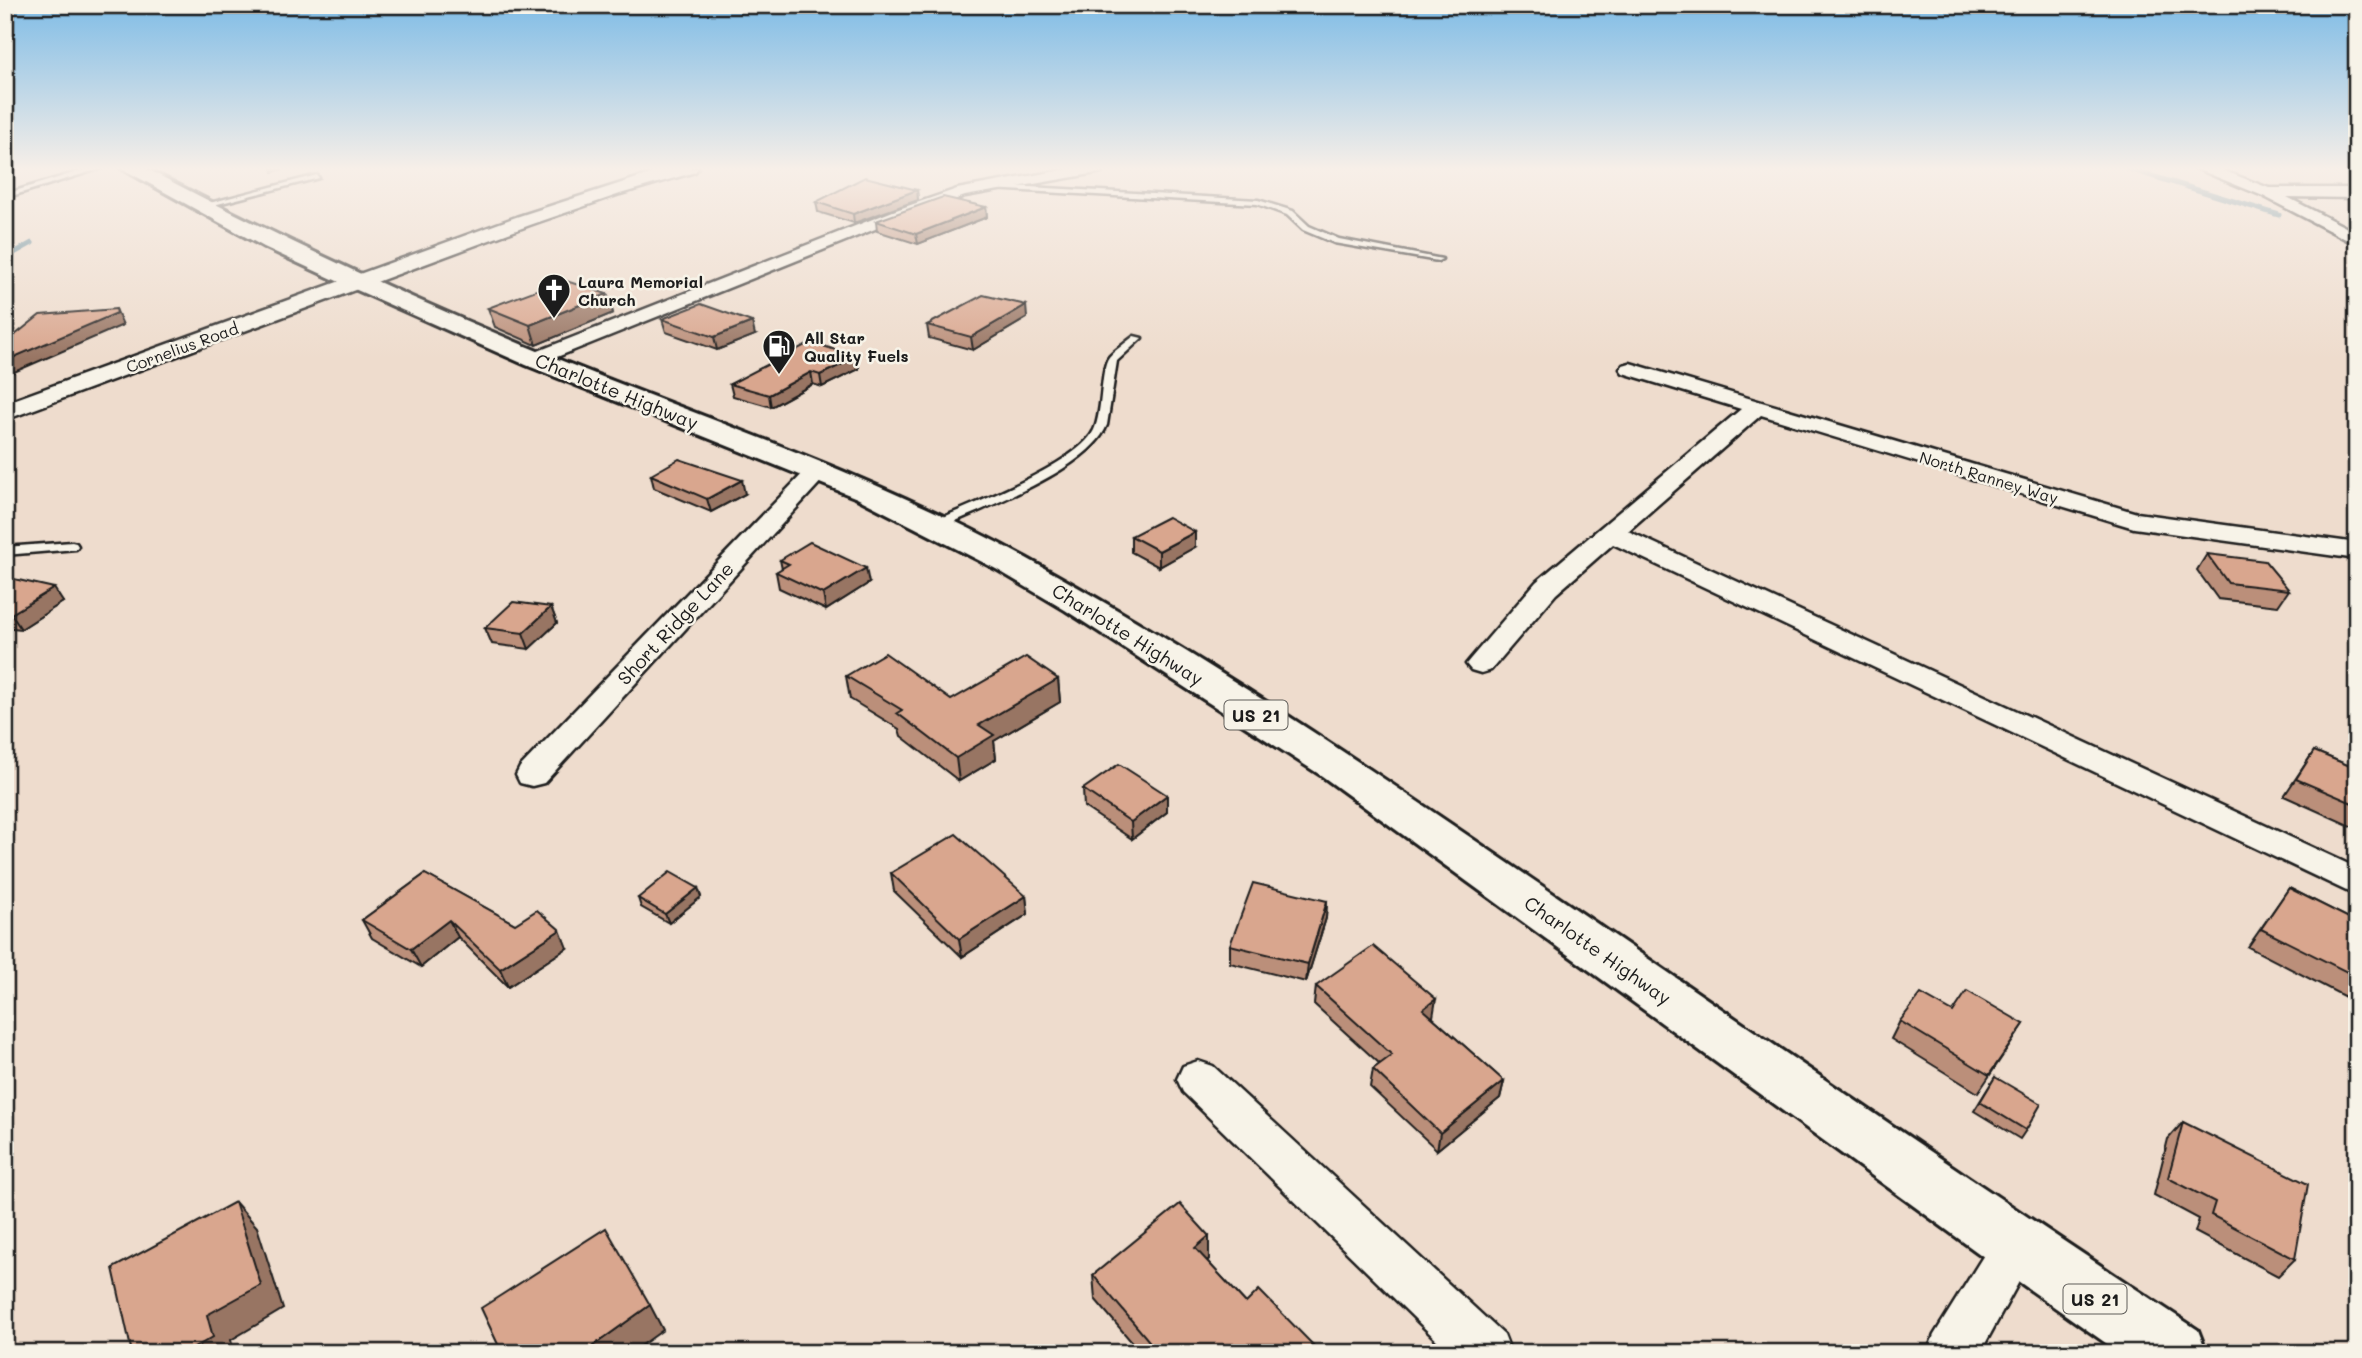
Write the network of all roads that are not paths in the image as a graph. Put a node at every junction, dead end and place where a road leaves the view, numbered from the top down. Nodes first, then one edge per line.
1 (254, 231) edge
2 (497, 231) edge
3 (855, 231) edge
4 (1314, 231) edge
5 (2341, 231) edge
6 (2357, 240) edge
7 (1438, 259) dead end
8 (358, 282) junction
9 (1137, 338) dead end
10 (535, 359) junction
11 (1630, 369) dead end
12 (1757, 407) junction
13 (5, 411) edge
14 (818, 471) junction
15 (936, 525) junction
16 (1611, 533) junction
17 (72, 546) dead end
18 (5, 551) edge
19 (2357, 551) edge
20 (1481, 664) dead end
21 (532, 775) dead end
22 (2357, 883) edge
23 (1198, 1079) dead end
24 (2016, 1245) junction
25 (1486, 1353) edge
26 (1952, 1353) edge
27 (2175, 1353) edge

1 - 8 main road, Charlotte Highway / US 21
2 - 8 street, Cornelius Road
3 - 10 street
4 - 7 lane
5 - 6 street
8 - 10 main road, Charlotte Highway / US 21
8 - 13 street, Cornelius Road
9 - 15 lane
10 - 14 main road, Charlotte Highway / US 21
11 - 12 street, North Ranney Way
12 - 16 street
12 - 19 street, North Ranney Way
14 - 15 main road, Charlotte Highway / US 21
14 - 21 street, Short Ridge Lane
15 - 24 main road, Charlotte Highway / US 21
16 - 20 street
16 - 22 street
17 - 18 lane
23 - 25 street
24 - 26 street
24 - 27 main road, Charlotte Highway / US 21

